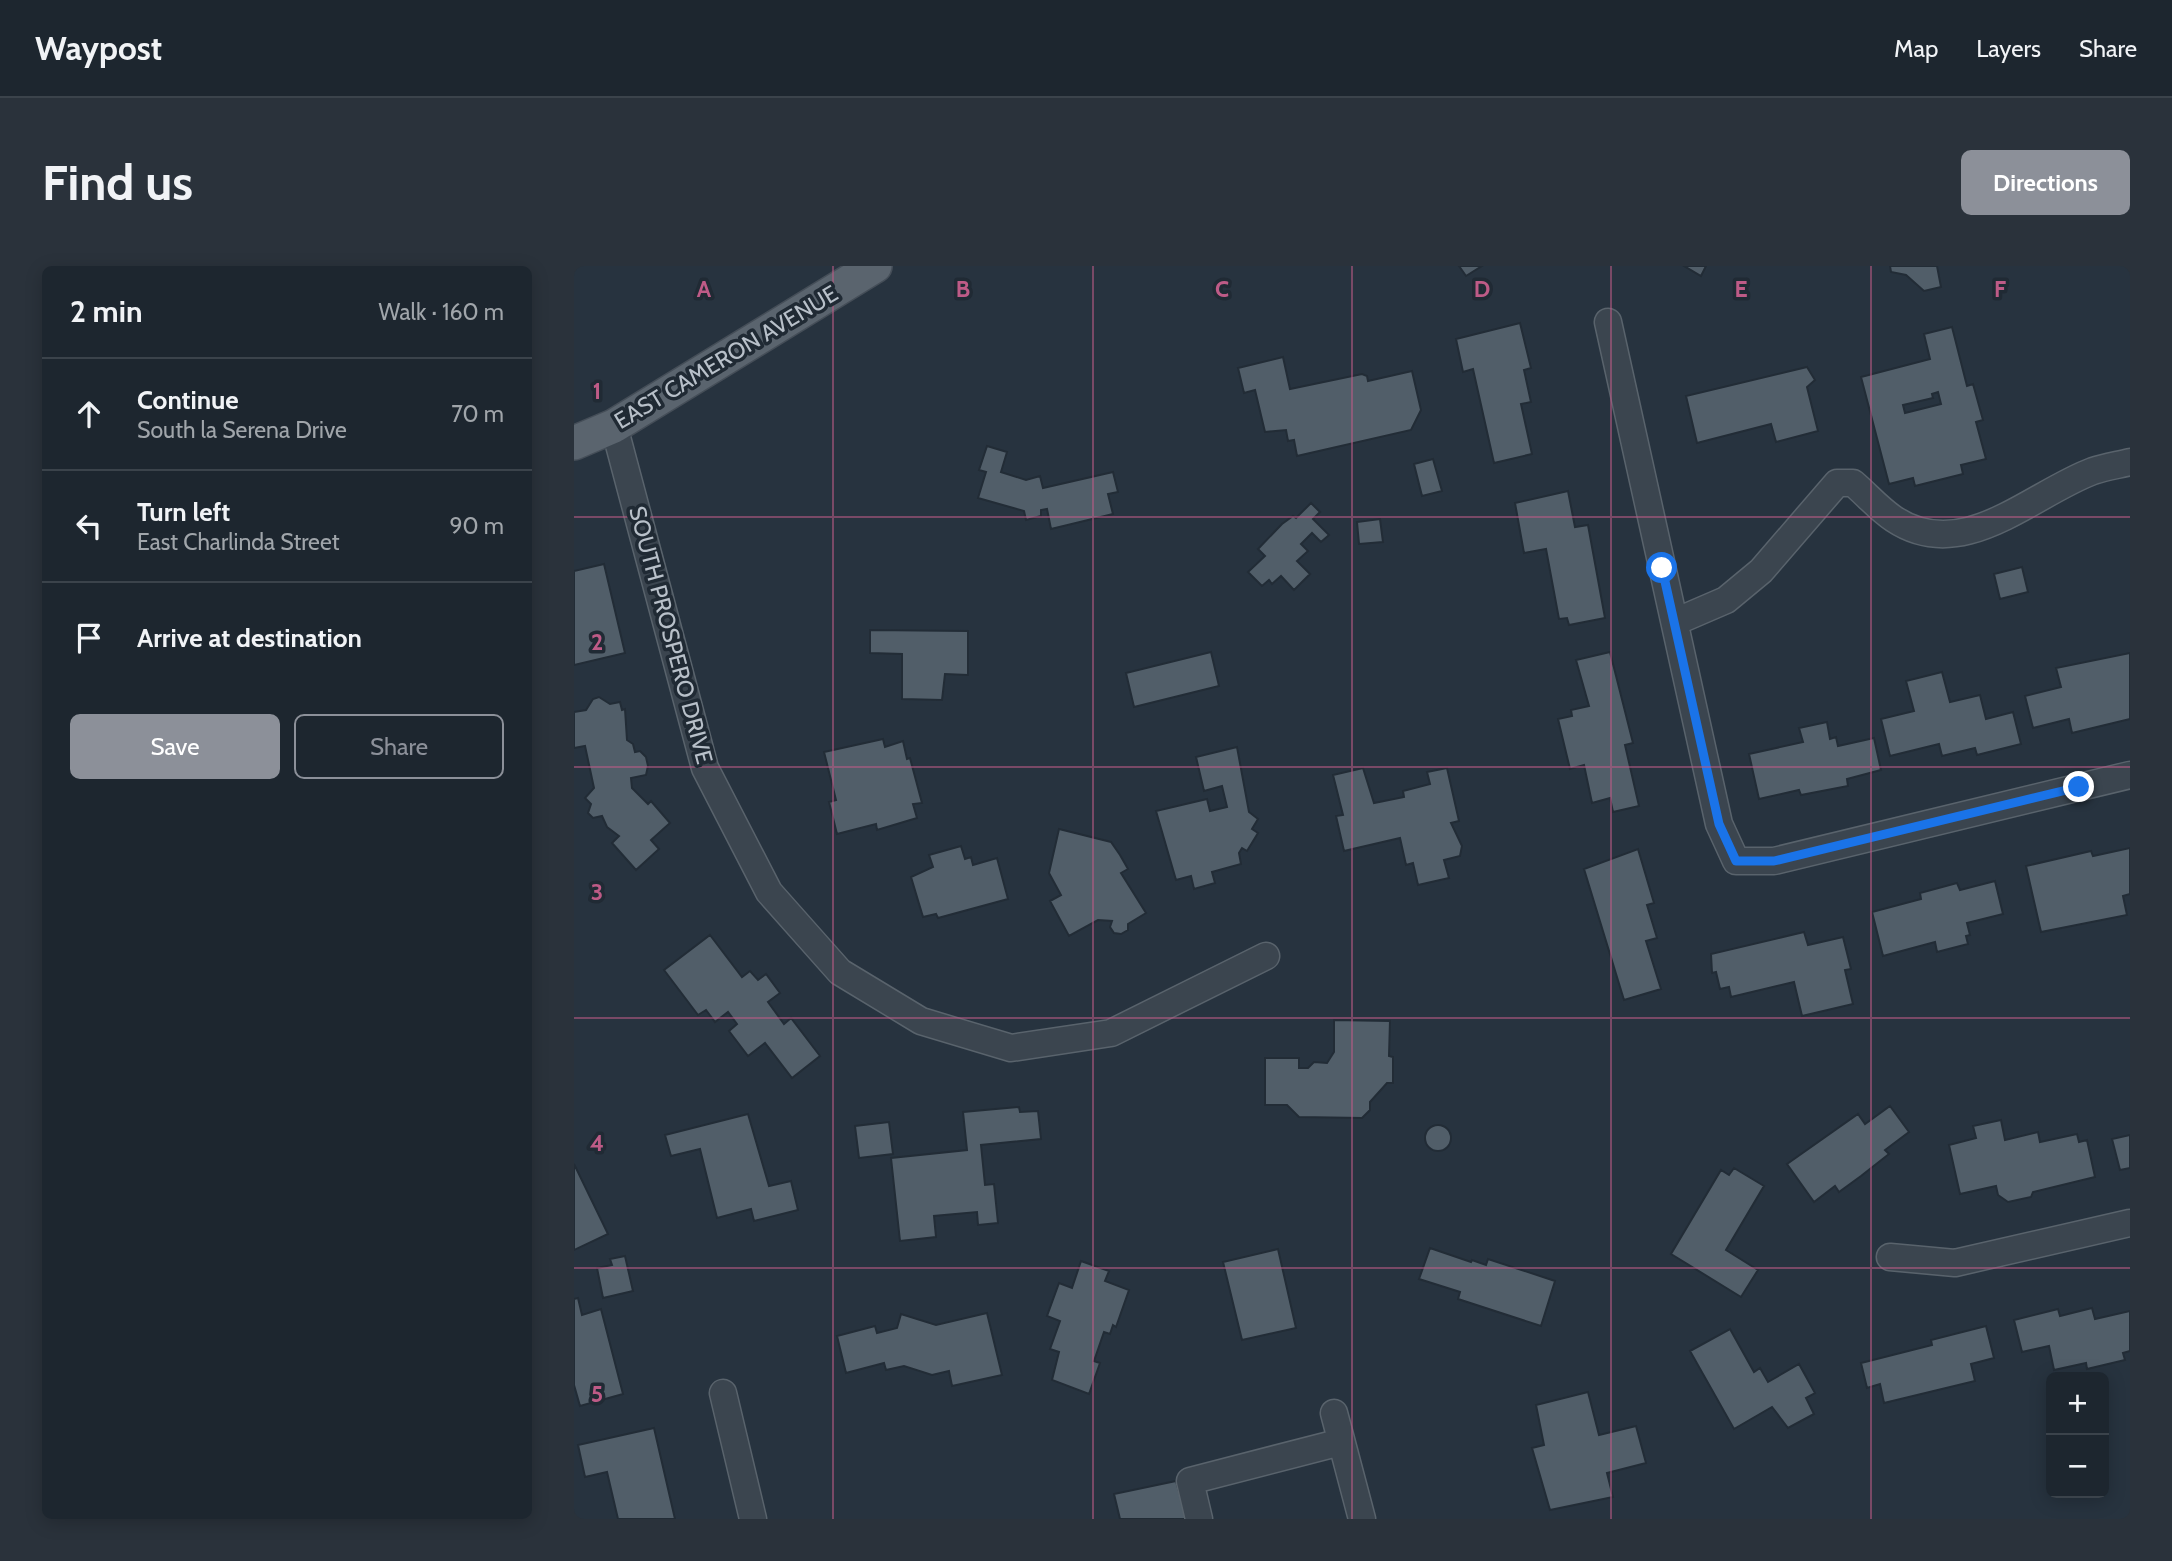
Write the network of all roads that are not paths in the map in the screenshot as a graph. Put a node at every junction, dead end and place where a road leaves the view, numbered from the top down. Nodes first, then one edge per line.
1 (875, 266) edge
2 (1608, 322) dead end
3 (614, 426) junction
4 (574, 443) edge
5 (2130, 462) edge
6 (1675, 622) junction
7 (2130, 775) edge
8 (1266, 956) dead end
9 (2130, 1223) edge
10 (1890, 1256) dead end
11 (723, 1393) dead end
12 (1334, 1413) dead end
13 (1341, 1442) junction
14 (753, 1519) edge
15 (1199, 1519) edge
16 (1362, 1519) edge

1 - 3 main road, EAST CAMERON AVENUE
2 - 6 street
3 - 4 main road, EAST CAMERON AVENUE
3 - 8 street, SOUTH PROSPERO DRIVE
5 - 6 street
6 - 7 street
9 - 10 street
11 - 14 street
12 - 13 street
13 - 15 street
13 - 16 street

